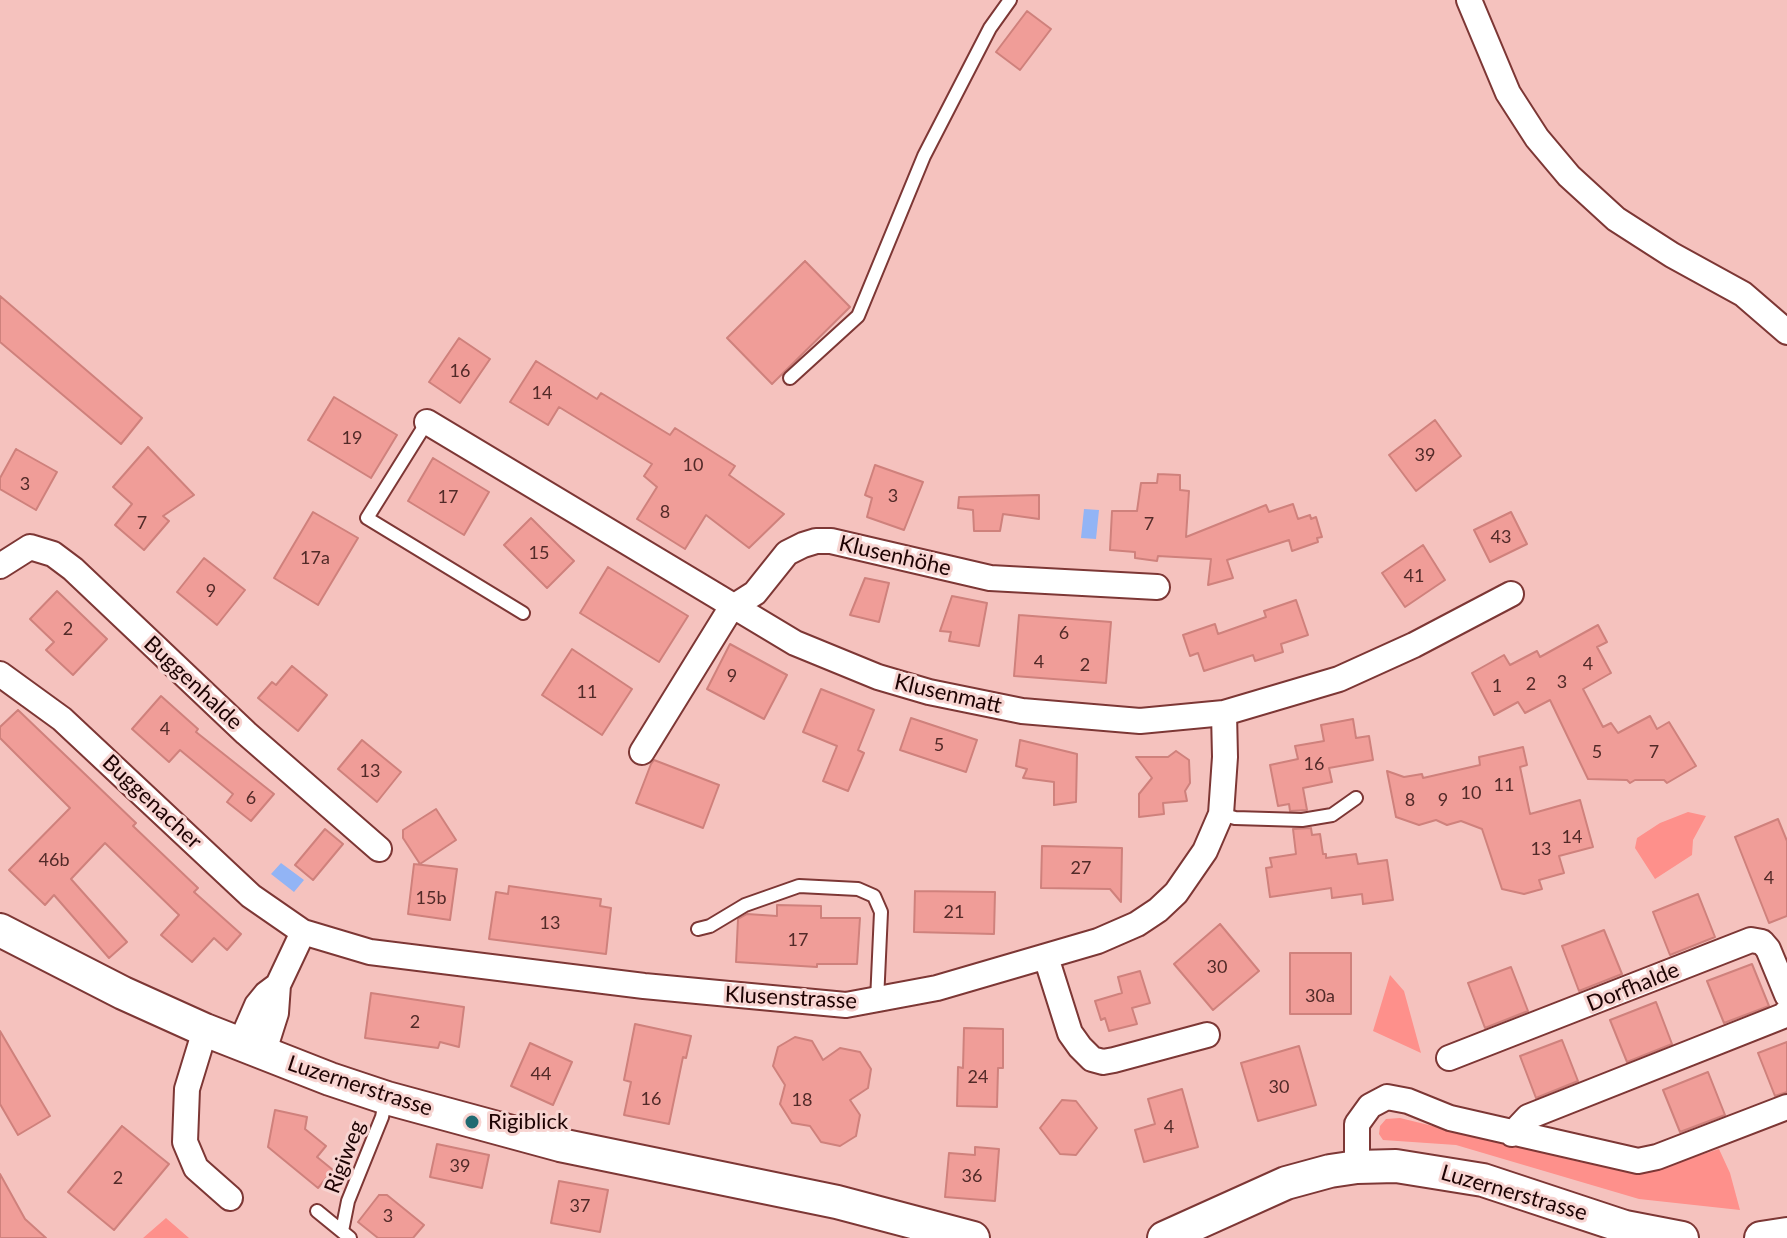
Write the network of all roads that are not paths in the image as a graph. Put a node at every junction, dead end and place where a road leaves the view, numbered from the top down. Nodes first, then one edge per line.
1 (1010, 0) edge
2 (1469, 0) edge
3 (1787, 332) edge
4 (790, 378) dead end
5 (427, 422) joint
6 (0, 566) edge
7 (1157, 587) dead end
8 (1511, 594) dead end
9 (733, 607) junction
10 (523, 613) dead end
11 (0, 674) edge
12 (1224, 713) junction
13 (642, 752) dead end
14 (1356, 798) dead end
15 (1221, 814) junction
16 (379, 849) dead end
17 (698, 929) dead end
18 (0, 930) edge
19 (303, 932) junction
20 (1046, 957) junction
21 (1787, 995) edge
22 (877, 1001) junction
23 (1787, 1012) edge
24 (205, 1030) junction
25 (1207, 1035) dead end
26 (252, 1049) junction
27 (1449, 1058) dead end
28 (387, 1098) junction
29 (1787, 1107) edge
30 (1512, 1134) junction
31 (1357, 1167) junction
32 (230, 1198) dead end
33 (317, 1211) dead end
34 (1787, 1234) edge
35 (346, 1235) edge
36 (973, 1238) edge
37 (1164, 1238) edge
38 (1682, 1238) edge
39 (1761, 1238) edge

1 - 4 lane
2 - 3 street
5 - 9 street, Klusenmatt
5 - 10 lane
6 - 16 street, Buggenhalde
7 - 9 street, Klusenhöhe
8 - 12 street, Klusenmatt
9 - 12 street, Klusenmatt
9 - 13 street, Klusenhöhe
11 - 19 street, Buggenacher
12 - 15 street, Klusenstrasse
14 - 15 lane
15 - 20 street, Klusenstrasse
17 - 22 lane
18 - 24 main road, Luzernerstrasse
19 - 22 street, Klusenstrasse
19 - 26 street
20 - 22 street, Klusenstrasse
20 - 25 street
21 - 27 street, Dorfhalde
23 - 30 street
24 - 26 main road, Luzernerstrasse
24 - 32 street
26 - 28 main road, Luzernerstrasse
28 - 35 lane, Rigiweg
28 - 36 main road, Luzernerstrasse
29 - 30 street
30 - 31 street
31 - 37 main road, Luzernerstrasse
31 - 38 main road, Luzernerstrasse
33 - 35 lane, Rigiweg
34 - 39 main road

